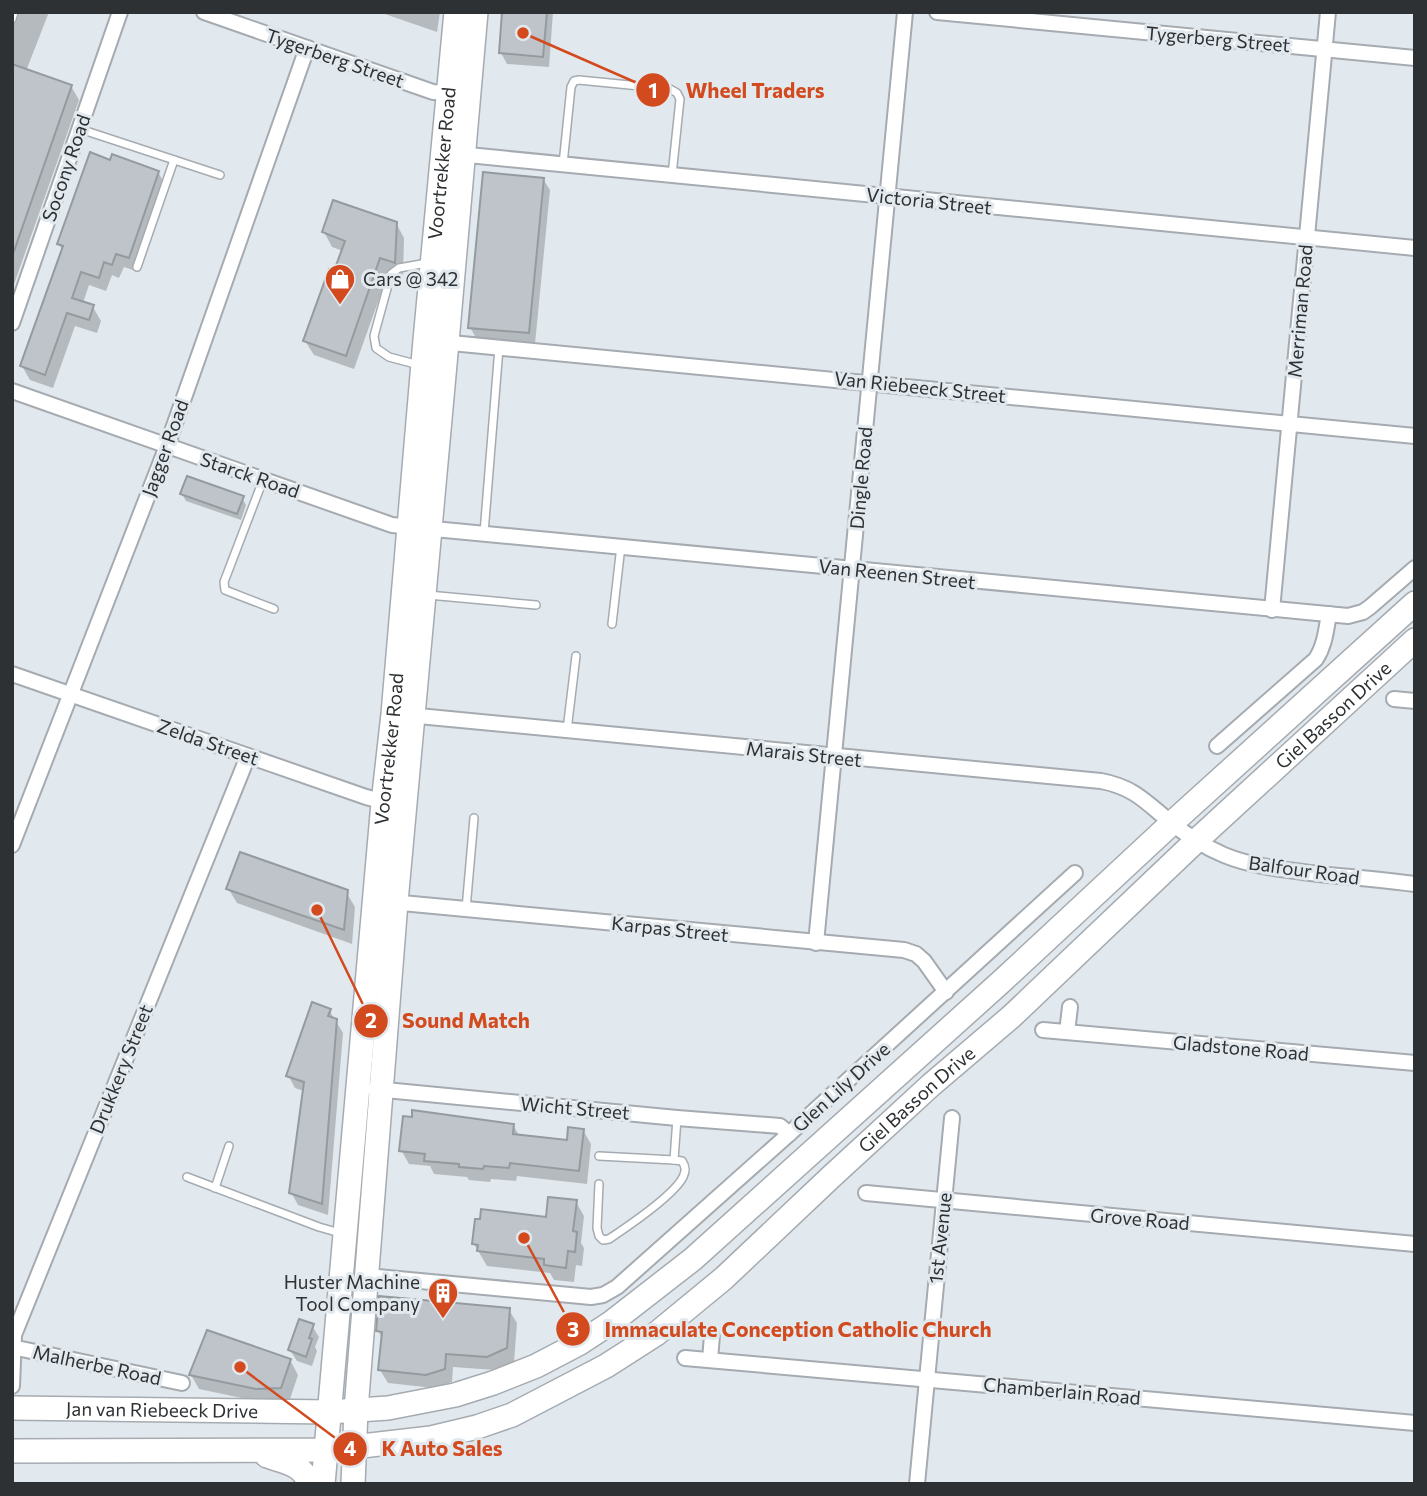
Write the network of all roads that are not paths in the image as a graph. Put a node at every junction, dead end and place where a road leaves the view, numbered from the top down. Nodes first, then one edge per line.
1 (15, 12) edge
2 (120, 12) edge
3 (204, 12) edge
4 (456, 12) edge
5 (476, 12) edge
6 (905, 12) edge
7 (937, 12) edge
8 (1328, 12) edge
9 (12, 19) edge
10 (307, 48) junction
11 (1324, 49) junction
12 (1415, 58) edge
13 (458, 93) junction
14 (80, 128) junction
15 (453, 153) junction
16 (174, 160) junction
17 (563, 164) junction
18 (220, 175) dead end
19 (673, 175) junction
20 (888, 197) junction
21 (1307, 237) junction
22 (1415, 248) edge
23 (433, 263) junction
24 (137, 267) dead end
25 (12, 323) edge
26 (436, 341) junction
27 (499, 347) junction
28 (423, 366) junction
29 (869, 382) junction
30 (12, 391) edge
31 (1289, 423) junction
32 (1415, 436) edge
33 (167, 446) junction
34 (263, 480) junction
35 (420, 527) junction
36 (484, 533) junction
37 (621, 546) junction
38 (1415, 568) edge
39 (852, 569) junction
40 (424, 595) junction
41 (1415, 603) edge
42 (536, 605) dead end
43 (274, 609) dead end
44 (1272, 610) junction
45 (1329, 614) junction
46 (612, 624) dead end
47 (1415, 640) edge
48 (576, 656) dead end
49 (12, 674) edge
50 (71, 694) junction
51 (1394, 699) dead end
52 (1415, 701) edge
53 (403, 714) junction
54 (567, 730) junction
55 (1217, 746) dead end
56 (248, 756) junction
57 (834, 757) junction
58 (394, 804) junction
59 (474, 818) dead end
60 (1172, 823) junction
61 (1197, 840) junction
62 (12, 845) edge
63 (1075, 873) dead end
64 (1415, 884) edge
65 (385, 901) junction
66 (466, 909) junction
67 (816, 943) junction
68 (946, 992) junction
69 (1070, 1007) dead end
70 (1043, 1030) dead end
71 (1067, 1032) junction
72 (1415, 1063) edge
73 (358, 1087) junction
74 (381, 1090) junction
75 (677, 1118) junction
76 (952, 1118) dead end
77 (789, 1134) junction
78 (229, 1146) dead end
79 (600, 1156) dead end
80 (674, 1160) junction
81 (187, 1177) dead end
82 (599, 1184) dead end
83 (215, 1188) junction
84 (866, 1193) dead end
85 (944, 1200) junction
86 (344, 1234) junction
87 (1415, 1244) edge
88 (367, 1276) junction
89 (712, 1335) dead end
90 (13, 1348) edge
91 (685, 1358) dead end
92 (710, 1360) junction
93 (926, 1379) junction
94 (182, 1383) dead end
95 (12, 1386) edge
96 (12, 1408) edge
97 (356, 1410) junction
98 (329, 1412) junction
99 (1415, 1423) edge
100 (355, 1447) junction
101 (247, 1449) junction
102 (327, 1450) junction
103 (12, 1451) edge
104 (309, 1484) edge
105 (323, 1484) edge
106 (353, 1484) edge
107 (917, 1484) edge

1 - 9 lane
2 - 14 street, Socony Road
3 - 10 street, Tygerberg Street
4 - 13 main road, Voortrekker Road
5 - 13 main road, Voortrekker Road
6 - 20 street, Dingle Road
7 - 11 street, Tygerberg Street
8 - 11 street, Merriman Road
10 - 13 street, Tygerberg Street
10 - 33 street, Jagger Road
11 - 12 street, Tygerberg Street
11 - 21 street, Merriman Road
13 - 15 main road, Voortrekker Road
14 - 16 lane
14 - 25 street, Socony Road
15 - 17 street, Victoria Street
15 - 23 main road, Voortrekker Road
15 - 26 main road, Voortrekker Road
16 - 18 lane
16 - 24 lane
17 - 19 street, Victoria Street
17 - 19 lane
19 - 20 street, Victoria Street
20 - 21 street, Victoria Street
20 - 29 street, Dingle Road
21 - 22 street, Victoria Street
21 - 31 street, Merriman Road
23 - 26 main road, Voortrekker Road
23 - 28 lane
26 - 27 street, Van Riebeeck Street
26 - 28 main road, Voortrekker Road
26 - 35 main road, Voortrekker Road
27 - 29 street, Van Riebeeck Street
27 - 36 lane
28 - 35 main road, Voortrekker Road
29 - 31 street, Van Riebeeck Street
29 - 39 street, Dingle Road
30 - 33 street, Starck Road
31 - 32 street, Van Riebeeck Street
31 - 44 street, Merriman Road
33 - 34 street, Starck Road
33 - 50 street, Jagger Road
34 - 35 street, Starck Road
34 - 43 lane
35 - 36 street, Van Reenen Street
35 - 40 main road, Voortrekker Road
35 - 53 main road, Voortrekker Road
36 - 37 street, Van Reenen Street
37 - 39 street, Van Reenen Street
37 - 46 lane
38 - 45 street, Van Reenen Street
39 - 44 street, Van Reenen Street
39 - 57 street, Dingle Road
40 - 42 lane
40 - 53 main road, Voortrekker Road
41 - 60 main road, Giel Basson Drive
44 - 45 street, Van Reenen Street
45 - 55 street
47 - 61 main road, Giel Basson Drive
48 - 54 lane
49 - 50 street, Zelda Street
50 - 56 street, Zelda Street
50 - 62 street, Jagger Road
51 - 52 street
53 - 54 street, Marais Street
53 - 58 main road, Voortrekker Road
54 - 57 street, Marais Street
56 - 58 street, Zelda Street
56 - 90 street, Drukkery Street
57 - 60 street, Marais Street
57 - 67 street, Dingle Road
58 - 65 main road, Voortrekker Road
59 - 66 lane
60 - 61 street, Marais Street
60 - 97 main road, Giel Basson Drive
61 - 64 street, Balfour Road
61 - 100 main road, Giel Basson Drive
63 - 68 street, Glen Lily Drive
65 - 66 street, Karpas Street
65 - 73 main road, Voortrekker Road
65 - 74 main road, Voortrekker Road
66 - 67 street, Karpas Street
67 - 68 street, Karpas Street
68 - 77 street, Glen Lily Drive
69 - 71 street
70 - 71 street, Gladstone Road
71 - 72 street, Gladstone Road
73 - 74 street, Wicht Street
73 - 86 main road, Voortrekker Road
74 - 75 street, Wicht Street
74 - 88 main road, Voortrekker Road
75 - 77 street, Wicht Street
75 - 80 lane
76 - 85 street, 1st Avenue
77 - 88 street, Glen Lily Drive
78 - 83 lane
79 - 80 lane
80 - 82 lane
81 - 83 lane
83 - 86 lane
84 - 85 street, Grove Road
85 - 87 street, Grove Road
85 - 93 street, 1st Avenue
86 - 98 main road, Voortrekker Road
88 - 97 main road, Voortrekker Road
89 - 92 street
90 - 94 street, Malherbe Road
90 - 95 street, Drukkery Street
91 - 92 street, Chamberlain Road
92 - 93 street, Chamberlain Road
93 - 99 street, Chamberlain Road
93 - 107 street, 1st Avenue
96 - 98 main road, Jan van Riebeeck Drive
97 - 98 main road, Jan van Riebeeck Drive
97 - 100 main road, Voortrekker Road
98 - 102 main road, Voortrekker Road
100 - 102 main road, Jan van Riebeeck Drive
100 - 106 main road, Voortrekker Road
101 - 102 main road, Jan van Riebeeck Drive
101 - 103 main road, Jan van Riebeeck Drive
101 - 104 main road
102 - 105 main road, Voortrekker Road

